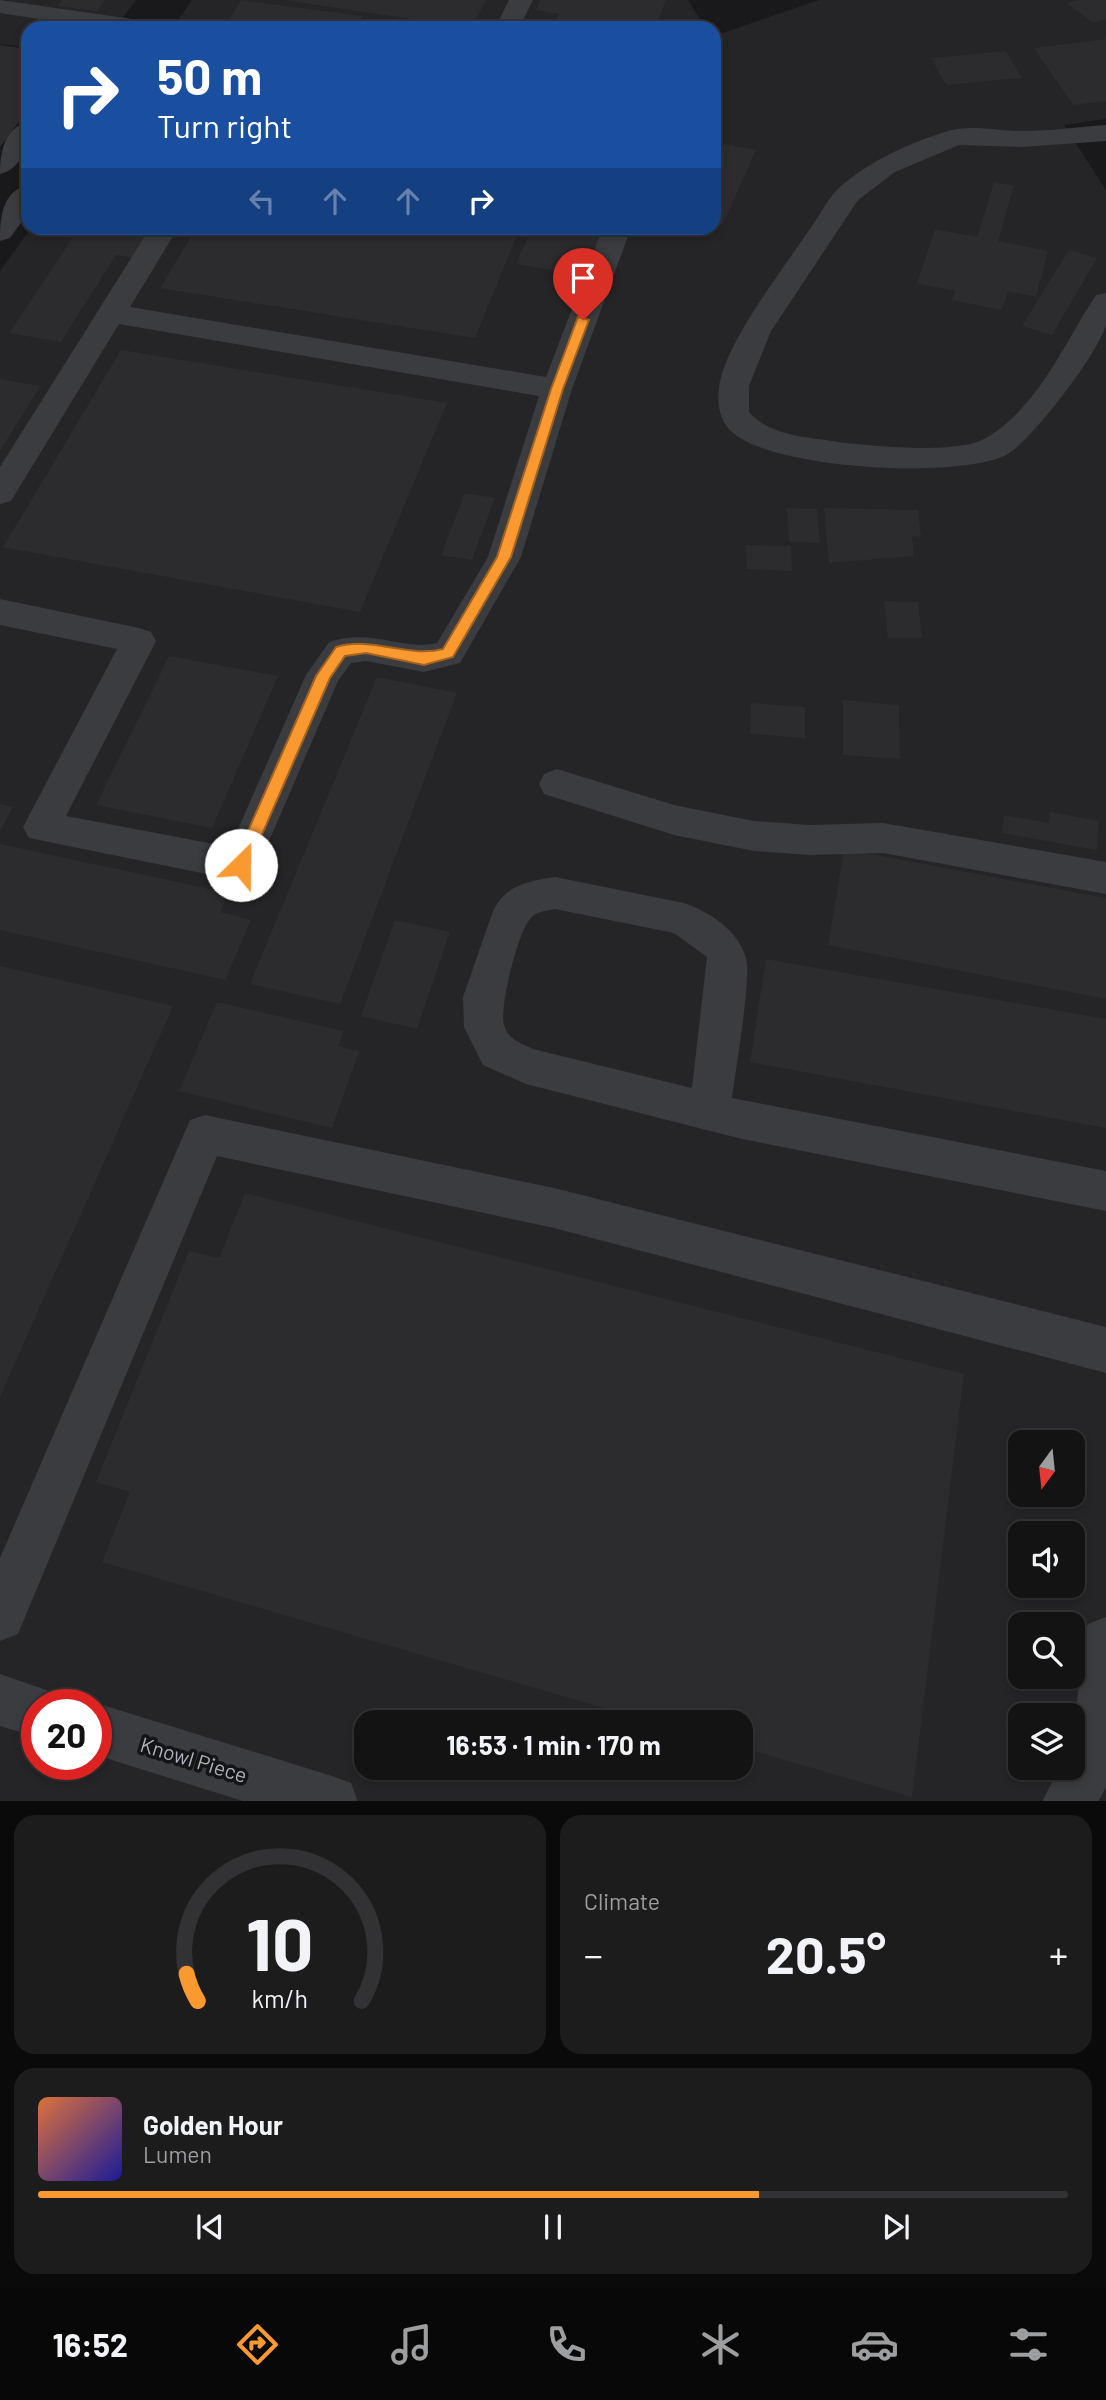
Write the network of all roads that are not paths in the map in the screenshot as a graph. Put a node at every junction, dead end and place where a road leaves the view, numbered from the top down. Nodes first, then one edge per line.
1 (521, 0) edge
2 (0, 6) edge
3 (135, 21) edge
4 (510, 21) edge
5 (1106, 133) edge
6 (21, 139) edge
7 (0, 166) edge
8 (21, 202) edge
9 (2, 226) edge
10 (160, 235) edge
11 (614, 235) edge
12 (1106, 302) edge
13 (111, 313) junction
14 (557, 389) junction
15 (0, 493) edge
16 (0, 612) edge
17 (556, 783) dead end
18 (1106, 878) edge
19 (710, 1109) junction
20 (1106, 1191) edge
21 (1106, 1350) edge
22 (0, 1616) edge
23 (1106, 1642) edge
24 (0, 1700) edge
25 (21, 1706) edge
26 (112, 1735) edge
27 (332, 1801) edge
28 (1068, 1801) edge

1 - 4 street
2 - 3 street
5 - 12 street
6 - 7 street
8 - 9 street
10 - 13 street
11 - 14 street
13 - 14 street
13 - 15 street
14 - 16 street
17 - 18 street
19 - 19 street
19 - 20 street
21 - 22 street
23 - 28 street
24 - 25 street
26 - 27 street, Knowl Piece

